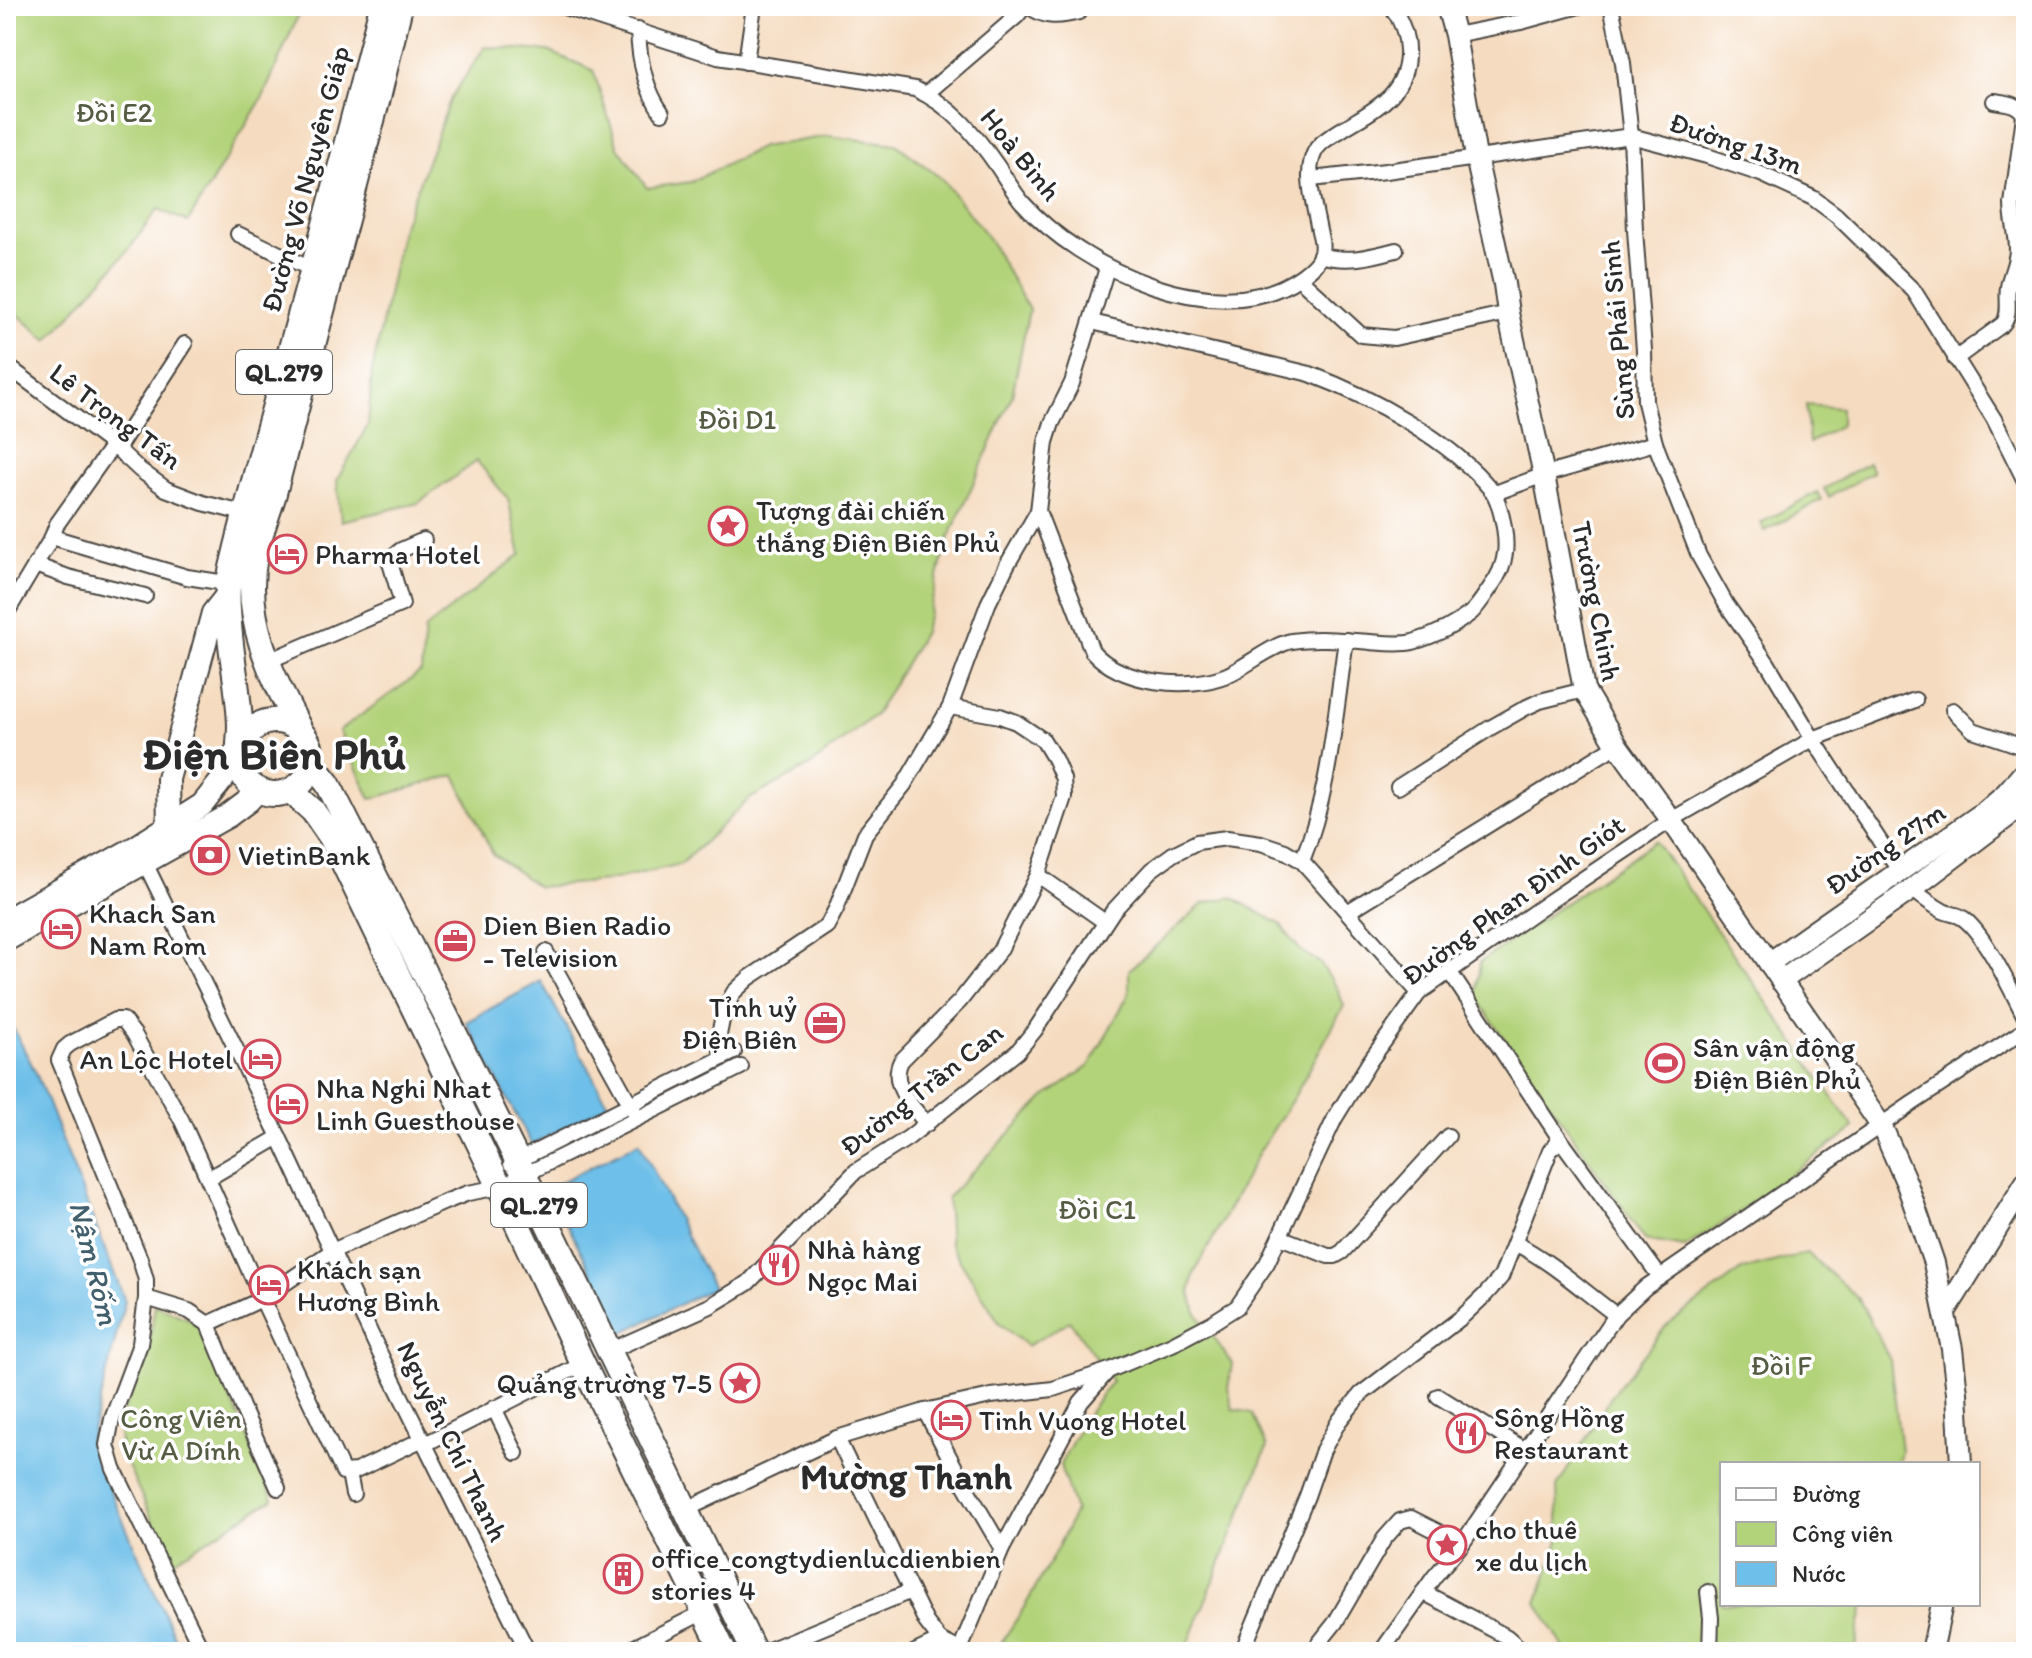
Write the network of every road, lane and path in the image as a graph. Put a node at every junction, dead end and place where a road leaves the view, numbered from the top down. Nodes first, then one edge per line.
1 (382, 6) edge
2 (400, 6) edge
3 (561, 6) edge
4 (754, 6) edge
5 (1027, 6) edge
6 (1391, 6) edge
7 (1447, 6) edge
8 (1579, 6) edge
9 (1611, 6) edge
10 (1079, 12) dead end
11 (638, 30) junction
12 (1455, 35) junction
13 (746, 62) junction
14 (926, 94) junction
15 (1994, 101) dead end
16 (662, 113) dead end
17 (364, 116) junction
18 (1631, 136) junction
19 (1476, 157) junction
20 (1311, 179) junction
21 (238, 234) dead end
22 (1396, 250) dead end
23 (1320, 255) junction
24 (2021, 255) edge
25 (1107, 268) junction
26 (313, 270) junction
27 (1299, 278) junction
28 (1508, 313) junction
29 (1092, 322) junction
30 (185, 344) dead end
31 (1955, 359) junction
32 (6, 365) edge
33 (1655, 443) junction
34 (115, 447) junction
35 (1544, 475) junction
36 (2026, 483) edge
37 (1495, 493) junction
38 (1038, 511) junction
39 (256, 516) junction
40 (52, 537) junction
41 (424, 540) dead end
42 (35, 565) junction
43 (236, 588) junction
44 (145, 596) dead end
45 (6, 614) edge
46 (1346, 640) junction
47 (268, 661) junction
48 (1584, 690) junction
49 (1915, 700) dead end
50 (950, 707) junction
51 (1953, 710) dead end
52 (301, 732) junction
53 (1813, 739) junction
54 (240, 744) junction
55 (1617, 745) junction
56 (2026, 749) edge
57 (312, 764) junction
58 (2026, 770) edge
59 (1398, 787) dead end
60 (258, 790) junction
61 (291, 791) junction
62 (2026, 798) edge
63 (1671, 820) junction
64 (169, 827) junction
65 (140, 855) junction
66 (1302, 861) junction
67 (1900, 872) junction
68 (1038, 875) junction
69 (1912, 889) junction
70 (1349, 911) junction
71 (1852, 918) junction
72 (6, 920) edge
73 (1105, 922) junction
74 (6, 940) edge
75 (546, 952) dead end
76 (1769, 963) junction
77 (1449, 971) junction
78 (1781, 981) junction
79 (1419, 993) junction
80 (2026, 1019) edge
81 (2026, 1029) edge
82 (741, 1067) dead end
83 (634, 1112) junction
84 (927, 1124) junction
85 (1882, 1127) junction
86 (1448, 1136) dead end
87 (279, 1137) junction
88 (1560, 1139) junction
89 (520, 1168) junction
90 (209, 1178) junction
91 (497, 1179) junction
92 (2023, 1194) edge
93 (1280, 1237) junction
94 (1515, 1243) junction
95 (332, 1251) junction
96 (1660, 1277) junction
97 (146, 1298) junction
98 (262, 1299) junction
99 (1945, 1312) junction
100 (1616, 1315) junction
101 (208, 1324) junction
102 (609, 1351) junction
103 (583, 1364) junction
104 (1110, 1370) junction
105 (1438, 1396) dead end
106 (494, 1408) junction
107 (925, 1411) junction
108 (837, 1438) junction
109 (424, 1441) junction
110 (1525, 1450) junction
111 (516, 1453) dead end
112 (1961, 1462) edge
113 (349, 1473) junction
114 (278, 1488) dead end
115 (353, 1494) dead end
116 (685, 1510) junction
117 (1462, 1544) junction
118 (1002, 1549) junction
119 (911, 1591) junction
120 (1423, 1592) junction
121 (1708, 1592) dead end
122 (1942, 1606) edge
123 (704, 1612) junction
124 (940, 1640) junction
125 (2026, 1645) edge
126 (959, 1651) edge
127 (203, 1652) edge
128 (528, 1652) edge
129 (625, 1652) edge
130 (724, 1652) edge
131 (754, 1652) edge
132 (764, 1652) edge
133 (915, 1652) edge
134 (1242, 1652) edge
135 (1312, 1652) edge
136 (1381, 1652) edge
137 (1524, 1652) edge
138 (1710, 1652) edge
139 (1932, 1652) edge
140 (2021, 1652) edge

1 - 17 highway, Đường Võ Nguyên Giáp / QL.279
2 - 17 highway, Đường Võ Nguyên Giáp / QL.279
3 - 11 street, Hoà Bình
4 - 13 street
5 - 10 street
5 - 14 street
6 - 20 street
7 - 12 street, Trường Chinh
8 - 12 street
9 - 18 street, Sùng Phái Sinh
11 - 13 street, Hoà Bình
11 - 16 street
12 - 19 street, Trường Chinh
13 - 14 street, Hoà Bình
14 - 25 street, Hoà Bình
15 - 24 street
17 - 26 highway, Đường Võ Nguyên Giáp / QL.279
17 - 39 highway, Đường Võ Nguyên Giáp / QL.279
18 - 19 street, Đường 13m
18 - 31 street, Đường 13m
18 - 33 street, Sùng Phái Sinh
19 - 20 street, Đường 13m
19 - 28 street, Trường Chinh
20 - 23 street
21 - 26 street
22 - 23 street
23 - 27 street, Hoà Bình
24 - 31 street
25 - 27 street, Hoà Bình
25 - 29 street
26 - 39 highway, Đường Võ Nguyên Giáp / QL.279
27 - 28 street
28 - 35 street, Trường Chinh
29 - 37 street
29 - 38 street
30 - 34 street
31 - 36 street, Đường 13m
32 - 34 street, Lê Trọng Tấn
33 - 35 street
33 - 53 street, Sùng Phái Sinh
34 - 39 street, Lê Trọng Tấn
34 - 40 street
35 - 37 street
35 - 48 street, Trường Chinh
37 - 46 street
38 - 46 street
38 - 50 street
39 - 43 highway, Đường Võ Nguyên Giáp / QL.279
40 - 42 street
40 - 43 street
41 - 47 street
42 - 44 street
42 - 45 street
43 - 47 highway, Đường Võ Nguyên Giáp / QL.279
43 - 54 highway, Đường Võ Nguyên Giáp / QL.279
43 - 64 main road
46 - 66 street
47 - 52 highway, Đường Võ Nguyên Giáp / QL.279
48 - 55 street, Trường Chinh
48 - 59 street
49 - 53 street, Đường Phan Đình Giót
50 - 68 street
50 - 83 street
51 - 56 street
52 - 54 highway
52 - 57 highway, QL.279
53 - 63 street, Đường Phan Đình Giót
53 - 67 street, Sùng Phái Sinh
54 - 60 highway, QL.279
54 - 64 main road
55 - 63 street, Trường Chinh
55 - 70 street
57 - 61 highway
57 - 89 highway, QL.279
58 - 67 street, Đường 27m
60 - 61 highway
60 - 65 main road
61 - 91 highway, QL.279
62 - 69 street, Đường 27m
63 - 76 street, Trường Chinh
63 - 77 street, Đường Phan Đình Giót
64 - 65 main road
65 - 72 main road
65 - 74 main road
65 - 87 street, Nguyễn Chí Thanh
66 - 70 street, Đường Trần Can
66 - 73 street, Đường Trần Can
67 - 69 street
67 - 71 street, Đường 27m
68 - 73 street
68 - 84 street
69 - 71 street, Đường 27m
69 - 80 street
70 - 79 street, Đường Trần Can
71 - 76 street, Đường 27m
71 - 78 street, Đường 27m
73 - 84 street, Đường Trần Can
75 - 83 street
76 - 78 street, Trường Chinh
77 - 79 street, Đường Phan Đình Giót
77 - 88 street
78 - 85 street, Trường Chinh
79 - 93 street, Đường Phan Đình Giót
81 - 85 street
82 - 83 street
83 - 89 street
84 - 102 street, Đường Trần Can
85 - 96 street
85 - 99 street, Trường Chinh
86 - 93 street
87 - 90 street
87 - 95 street, Nguyễn Chí Thanh
88 - 94 street
88 - 96 street
89 - 91 street
89 - 102 highway, QL.279
90 - 97 street
90 - 98 street
91 - 95 street
91 - 103 highway, QL.279
92 - 99 street
93 - 104 street, Đường Phan Đình Giót
94 - 100 street
94 - 134 street
95 - 98 street
95 - 109 street, Nguyễn Chí Thanh
96 - 100 street
97 - 101 street
97 - 127 street
98 - 101 street
98 - 113 street
99 - 112 street, Trường Chinh
100 - 110 street
101 - 114 street
102 - 103 highway
102 - 116 highway, QL.279
103 - 106 street
103 - 123 highway, QL.279
104 - 107 street, Đường Phan Đình Giót
104 - 118 street
105 - 110 street
106 - 109 street
106 - 111 street
107 - 108 street, Đường Phan Đình Giót
107 - 118 street
108 - 116 street, Đường Phan Đình Giót
108 - 119 street
109 - 113 street
109 - 128 street, Nguyễn Chí Thanh
110 - 117 street
113 - 115 street
116 - 131 highway, QL.279
117 - 120 street
117 - 135 street
118 - 126 street
119 - 124 street
119 - 132 street
120 - 136 street
120 - 137 street
121 - 138 street
122 - 139 street
123 - 129 street
123 - 130 highway, QL.279
124 - 126 street
124 - 133 street
125 - 140 street

